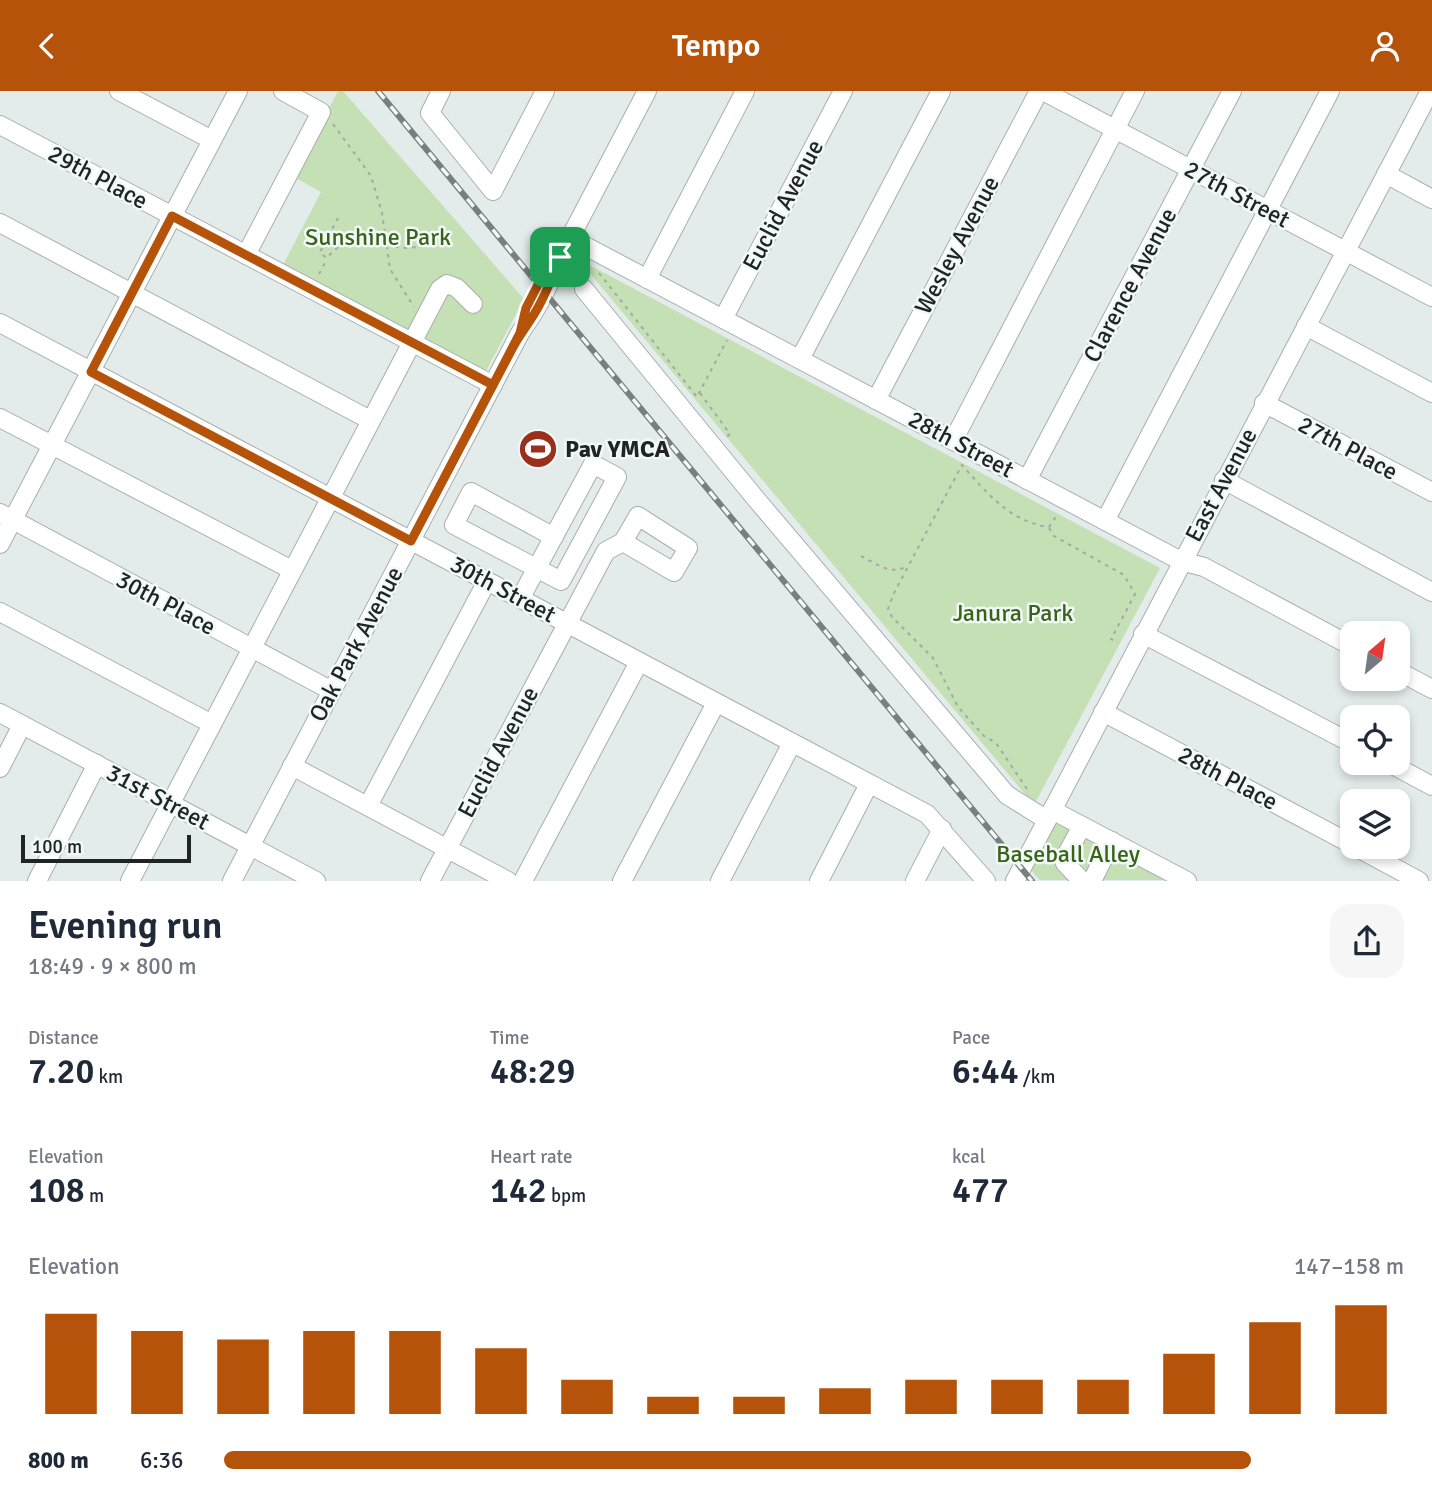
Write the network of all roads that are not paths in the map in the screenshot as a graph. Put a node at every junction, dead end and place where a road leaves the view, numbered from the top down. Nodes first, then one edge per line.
1 (237, 91) edge
2 (283, 91) edge
3 (441, 91) edge
4 (545, 91) edge
5 (647, 91) edge
6 (745, 91) edge
7 (844, 91) edge
8 (941, 91) edge
9 (1041, 91) edge
10 (1135, 91) edge
11 (1232, 91) edge
12 (1330, 91) edge
13 (131, 94) edge
14 (1429, 97) edge
15 (0, 125) edge
16 (1114, 129) junction
17 (212, 140) junction
18 (1191, 169) junction
19 (1386, 174) junction
20 (1432, 199) edge
21 (1268, 210) junction
22 (172, 216) junction
23 (0, 223) edge
24 (570, 238) junction
25 (1345, 251) junction
26 (246, 255) junction
27 (647, 279) junction
28 (583, 289) dead end
29 (132, 293) junction
30 (1432, 297) edge
31 (473, 304) dead end
32 (723, 319) junction
33 (0, 323) edge
34 (1306, 326) junction
35 (411, 342) junction
36 (800, 359) junction
37 (91, 372) junction
38 (493, 385) junction
39 (1432, 393) edge
40 (876, 400) junction
41 (1264, 403) junction
42 (0, 418) edge
43 (370, 420) junction
44 (953, 441) junction
45 (52, 446) junction
46 (1027, 480) junction
47 (1224, 480) junction
48 (1432, 492) edge
49 (330, 498) junction
50 (6, 517) edge
51 (1105, 521) junction
52 (554, 537) junction
53 (411, 541) junction
54 (623, 542) dead end
55 (0, 544) edge
56 (1181, 561) junction
57 (536, 569) junction
58 (292, 570) junction
59 (487, 581) junction
60 (1432, 592) edge
61 (520, 599) junction
62 (0, 612) edge
63 (567, 624) junction
64 (1143, 634) junction
65 (1340, 639) edge
66 (251, 649) junction
67 (639, 662) junction
68 (1410, 677) edge
69 (1432, 689) edge
70 (332, 691) junction
71 (716, 703) junction
72 (1103, 712) junction
73 (0, 713) edge
74 (212, 724) junction
75 (22, 725) junction
76 (1340, 737) edge
77 (792, 743) junction
78 (97, 764) junction
79 (292, 766) junction
80 (0, 768) edge
81 (1410, 774) edge
82 (869, 784) junction
83 (1432, 786) edge
84 (171, 803) junction
85 (368, 806) junction
86 (1049, 815) junction
87 (1082, 826) junction
88 (942, 829) junction
89 (1340, 838) edge
90 (1112, 841) junction
91 (250, 846) junction
92 (447, 848) junction
93 (1379, 859) edge
94 (37, 880) edge
95 (130, 880) edge
96 (232, 880) edge
97 (316, 880) edge
98 (430, 880) edge
99 (508, 880) edge
100 (523, 880) edge
101 (622, 880) edge
102 (720, 880) edge
103 (819, 880) edge
104 (915, 880) edge
105 (986, 880) edge
106 (1015, 880) edge
107 (1082, 880) edge
108 (1092, 880) edge
109 (1187, 880) edge
110 (1419, 880) edge

1 - 17 street
2 - 26 street
3 - 4 street
5 - 24 street, Oak Park Avenue
6 - 27 street
7 - 32 street, Euclid Avenue
8 - 36 street
9 - 16 street, 27th Street
9 - 40 street, Wesley Avenue
10 - 16 street
11 - 18 street, Clarence Avenue
12 - 21 street
13 - 17 street
14 - 19 street, East Avenue
15 - 22 street, 29th Place
16 - 18 street, 27th Street
16 - 44 street
17 - 22 street
18 - 21 street, 27th Street
18 - 46 street, Clarence Avenue
19 - 20 street
19 - 25 street, East Avenue
21 - 25 street, 27th Street
21 - 51 street
22 - 26 street, 29th Place
22 - 29 street
23 - 29 street
24 - 27 street, 28th Street
24 - 38 street, Oak Park Avenue
25 - 30 street, 27th Street
25 - 34 street, East Avenue
26 - 35 street, 29th Place
27 - 32 street, 28th Street
28 - 86 street
29 - 37 street
29 - 43 street
31 - 35 street
32 - 36 street, 28th Street
33 - 37 street, 30th Street
34 - 39 street
34 - 41 street, East Avenue
35 - 38 street, 29th Place
35 - 43 street
36 - 40 street, 28th Street
37 - 45 street
37 - 49 street, 30th Street
38 - 53 street, Oak Park Avenue
40 - 44 street, 28th Street
41 - 47 street, East Avenue
41 - 48 street, 27th Place
42 - 45 street
43 - 49 street
44 - 46 street, 28th Street
45 - 50 street
45 - 58 street
46 - 51 street, 28th Street
47 - 56 street, East Avenue
47 - 60 street
49 - 53 street, 30th Street
49 - 58 street
50 - 55 street
50 - 66 street, 30th Place
51 - 56 street, 28th Street
52 - 57 street
52 - 57 street
52 - 57 street
53 - 59 street, 30th Street
53 - 70 street, Oak Park Avenue
54 - 63 street, Euclid Avenue
56 - 64 street, East Avenue
56 - 65 street, 28th Street
57 - 61 street
58 - 66 street
59 - 61 street, 30th Street
59 - 85 street
61 - 63 street, 30th Street
62 - 74 street
63 - 67 street, 30th Street
63 - 92 street, Euclid Avenue
64 - 72 street, East Avenue
64 - 76 street
66 - 70 street, 30th Place
66 - 74 street
67 - 71 street, 30th Street
67 - 100 street
68 - 69 street
70 - 79 street, Oak Park Avenue
71 - 77 street, 30th Street
71 - 101 street
72 - 86 street, East Avenue
72 - 89 street, 28th Place
73 - 75 street, 31st Street
74 - 84 street
75 - 78 street, 31st Street
75 - 80 street
77 - 82 street, 30th Street
77 - 102 street
78 - 84 street, 31st Street
78 - 94 street
79 - 85 street
79 - 91 street, Oak Park Avenue
81 - 83 street
82 - 88 street, 30th Street
82 - 103 street
84 - 91 street, 31st Street
84 - 95 street
85 - 92 street
86 - 87 street
86 - 106 street, East Avenue
87 - 90 street
87 - 107 street
88 - 104 street
88 - 105 street, 30th Street
90 - 108 street
90 - 109 street
91 - 96 street, Oak Park Avenue
91 - 97 street, 31st Street
92 - 98 street, Euclid Avenue
92 - 99 street
93 - 110 street, 28th Place

